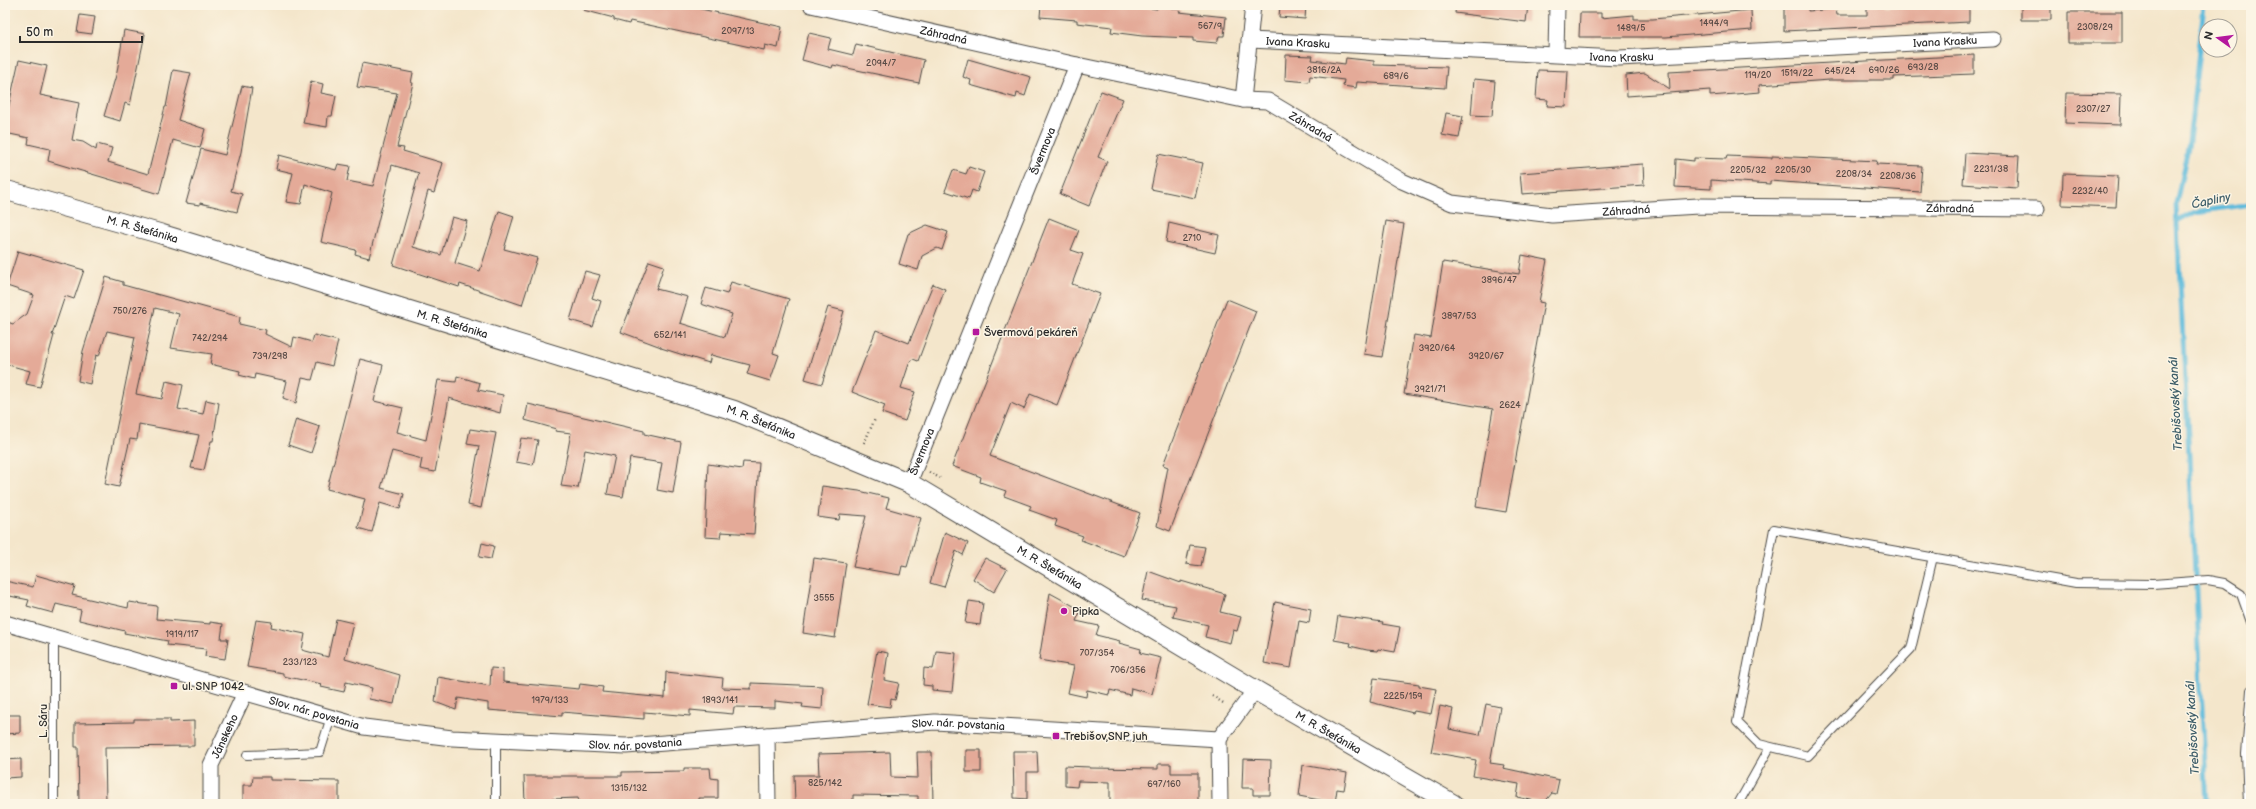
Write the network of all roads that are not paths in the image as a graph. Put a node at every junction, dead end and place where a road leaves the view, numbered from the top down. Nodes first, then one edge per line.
1 (811, 5) edge
2 (1252, 5) edge
3 (1557, 5) edge
4 (1993, 39) dead end
5 (1249, 40) junction
6 (1556, 54) junction
7 (1077, 65) junction
8 (1243, 100) junction
9 (5, 190) edge
10 (2037, 209) dead end
11 (909, 483) junction
12 (1933, 557) junction
13 (2251, 622) edge
14 (5, 623) edge
15 (54, 638) junction
16 (1255, 690) junction
17 (2251, 690) edge
18 (245, 693) junction
19 (331, 717) junction
20 (767, 735) junction
21 (1219, 739) junction
22 (496, 740) junction
23 (1770, 747) junction
24 (247, 755) dead end
25 (54, 804) edge
26 (211, 804) edge
27 (496, 804) edge
28 (768, 804) edge
29 (1220, 804) edge
30 (1453, 804) edge
31 (1738, 804) edge
32 (2248, 804) edge

1 - 7 street, Záhradná
2 - 5 street
3 - 6 street
4 - 6 street, Ivana Krasku
5 - 6 street, Ivana Krasku
5 - 8 street
7 - 8 street
7 - 11 street, Švermova
8 - 10 street, Záhradná
9 - 11 street, M. R. Štefánika
11 - 16 street, M. R. Štefánika
12 - 13 lane
12 - 23 lane
12 - 23 lane
14 - 15 street, Slov. nár. povstania
15 - 18 street, Slov. nár. povstania
15 - 25 lane, L. Sáru
16 - 21 street
16 - 30 street, M. R. Štefánika
17 - 32 lane
18 - 19 street, Slov. nár. povstania
18 - 26 street, Jánskeho
19 - 22 street, Slov. nár. povstania
19 - 24 lane
20 - 21 street, Slov. nár. povstania
20 - 22 street, Slov. nár. povstania
20 - 28 street
21 - 29 street
22 - 27 lane
23 - 31 lane

